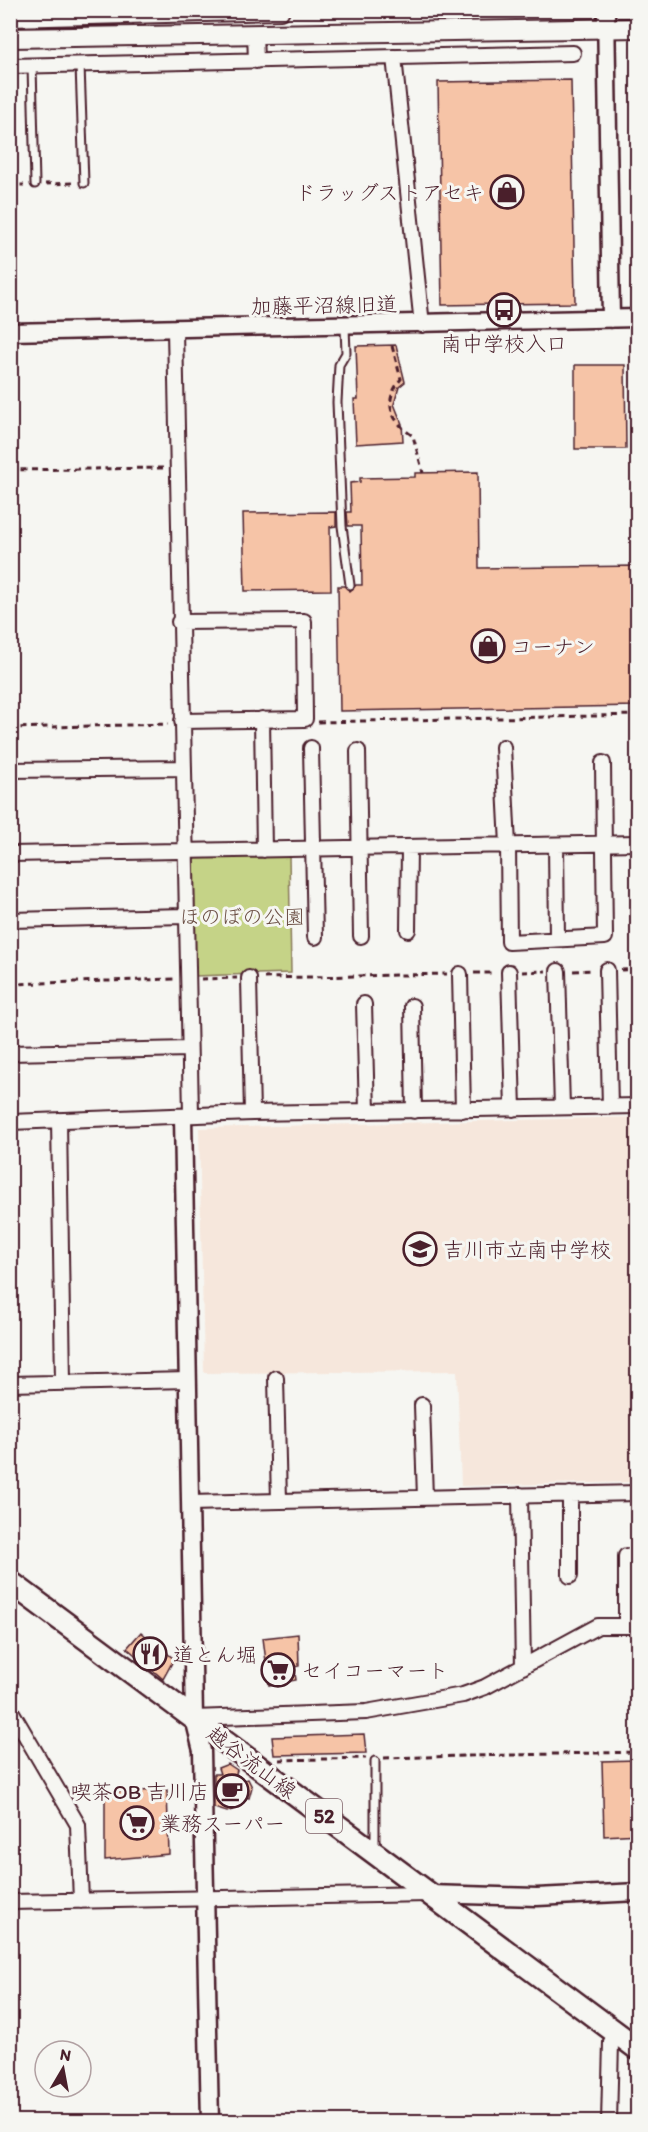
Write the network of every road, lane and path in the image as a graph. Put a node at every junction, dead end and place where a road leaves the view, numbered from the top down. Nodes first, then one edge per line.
1 (280, 10) edge
2 (606, 10) edge
3 (255, 11) edge
4 (10, 17) edge
5 (638, 28) edge
6 (606, 29) junction
7 (507, 31) junction
8 (255, 33) junction
9 (10, 38) edge
10 (573, 53) dead end
11 (508, 54) junction
12 (394, 57) junction
13 (256, 61) junction
14 (80, 65) junction
15 (10, 66) edge
16 (32, 66) junction
17 (84, 183) dead end
18 (35, 184) dead end
19 (638, 318) edge
20 (610, 319) junction
21 (422, 325) junction
22 (345, 327) junction
23 (175, 330) junction
24 (10, 332) edge
25 (392, 346) dead end
26 (177, 468) junction
27 (10, 470) edge
28 (423, 473) dead end
29 (350, 585) dead end
30 (179, 622) junction
31 (638, 715) edge
32 (261, 719) junction
33 (304, 719) junction
34 (182, 721) junction
35 (10, 728) edge
36 (503, 747) dead end
37 (311, 748) dead end
38 (358, 751) dead end
39 (603, 763) dead end
40 (183, 768) junction
41 (10, 770) edge
42 (638, 843) edge
43 (604, 844) junction
44 (508, 845) junction
45 (556, 845) junction
46 (360, 848) junction
47 (409, 848) junction
48 (313, 849) junction
49 (264, 850) junction
50 (186, 852) junction
51 (10, 854) edge
52 (186, 916) junction
53 (10, 920) edge
54 (408, 930) dead end
55 (361, 936) dead end
56 (315, 937) dead end
57 (557, 939) junction
58 (638, 969) edge
59 (607, 970) junction
60 (558, 971) junction
61 (508, 972) junction
62 (460, 974) junction
63 (249, 978) junction
64 (188, 979) junction
65 (10, 984) edge
66 (364, 1004) dead end
67 (412, 1005) dead end
68 (189, 1049) junction
69 (10, 1053) edge
70 (638, 1106) edge
71 (562, 1107) junction
72 (610, 1107) junction
73 (513, 1108) junction
74 (463, 1110) junction
75 (367, 1111) junction
76 (414, 1111) junction
77 (252, 1113) junction
78 (187, 1116) junction
79 (59, 1120) junction
80 (10, 1122) edge
81 (276, 1378) dead end
82 (188, 1380) junction
83 (63, 1382) junction
84 (10, 1384) edge
85 (422, 1405) dead end
86 (638, 1493) edge
87 (570, 1494) junction
88 (520, 1495) junction
89 (425, 1498) junction
90 (279, 1501) junction
91 (190, 1503) junction
92 (626, 1556) dead end
93 (570, 1576) dead end
94 (10, 1582) edge
95 (632, 1626) edge
96 (523, 1666) junction
97 (10, 1709) edge
98 (194, 1718) junction
99 (638, 1752) edge
100 (376, 1759) junction
101 (277, 1760) dead end
102 (375, 1853) junction
103 (638, 1892) edge
104 (428, 1894) junction
105 (203, 1898) junction
106 (81, 1901) junction
107 (10, 1902) edge
108 (616, 2034) junction
109 (638, 2049) edge
110 (210, 2121) edge
111 (609, 2121) edge

1 - 3 main road
2 - 6 street
3 - 4 main road
5 - 6 main road
6 - 7 main road
6 - 20 street
7 - 8 main road
7 - 11 street
8 - 9 main road
8 - 13 street
10 - 11 street
11 - 12 street
12 - 13 street
12 - 21 street
13 - 14 street
14 - 16 street
14 - 17 lane
15 - 16 street
16 - 18 lane
19 - 20 street, 加藤平沼線旧道
20 - 21 street, 加藤平沼線旧道
21 - 22 street, 加藤平沼線旧道
22 - 23 street, 加藤平沼線旧道
22 - 29 lane
23 - 24 street, 加藤平沼線旧道
23 - 26 street
25 - 28 path
26 - 27 path
26 - 30 street
30 - 33 street
30 - 34 street
31 - 33 path
32 - 33 street
32 - 34 street
32 - 49 street
34 - 35 path
34 - 40 street
36 - 44 street
37 - 48 street
38 - 46 street
39 - 43 street
40 - 41 street
40 - 50 street
42 - 43 street
43 - 45 street
43 - 57 street
44 - 45 street
44 - 47 street
44 - 57 street
45 - 57 street
46 - 47 street
46 - 48 street
46 - 55 street
47 - 54 street
48 - 49 street
48 - 56 street
49 - 50 street
50 - 51 street
50 - 52 street
52 - 53 street
52 - 64 street
58 - 59 path
59 - 60 path
59 - 72 street
60 - 61 path
60 - 71 street
61 - 62 path
61 - 73 street
62 - 63 path
62 - 74 street
63 - 64 path
63 - 77 street
64 - 65 path
64 - 68 street
66 - 75 street
67 - 76 street
68 - 69 street
68 - 78 street
70 - 72 street
71 - 72 street
71 - 73 street
73 - 74 street
74 - 76 street
75 - 76 street
75 - 77 street
77 - 78 street
78 - 79 street
78 - 82 street
79 - 80 street
79 - 83 street
81 - 90 street
82 - 83 street
82 - 91 street
83 - 84 street
85 - 89 street
86 - 87 street
87 - 88 street
87 - 93 street
88 - 89 street
88 - 96 street
89 - 90 street
90 - 91 street
91 - 98 street
92 - 95 street
94 - 98 main road, 越谷流山線 / 52
95 - 96 street
96 - 98 street
97 - 106 street
98 - 102 main road, 越谷流山線 / 52
98 - 105 street
99 - 100 path
100 - 101 path
100 - 102 lane
102 - 104 main road, 越谷流山線 / 52
103 - 104 street
104 - 105 street
104 - 108 main road, 越谷流山線 / 52
105 - 106 street
105 - 110 street
106 - 107 street
108 - 109 main road, 越谷流山線 / 52
108 - 111 street

